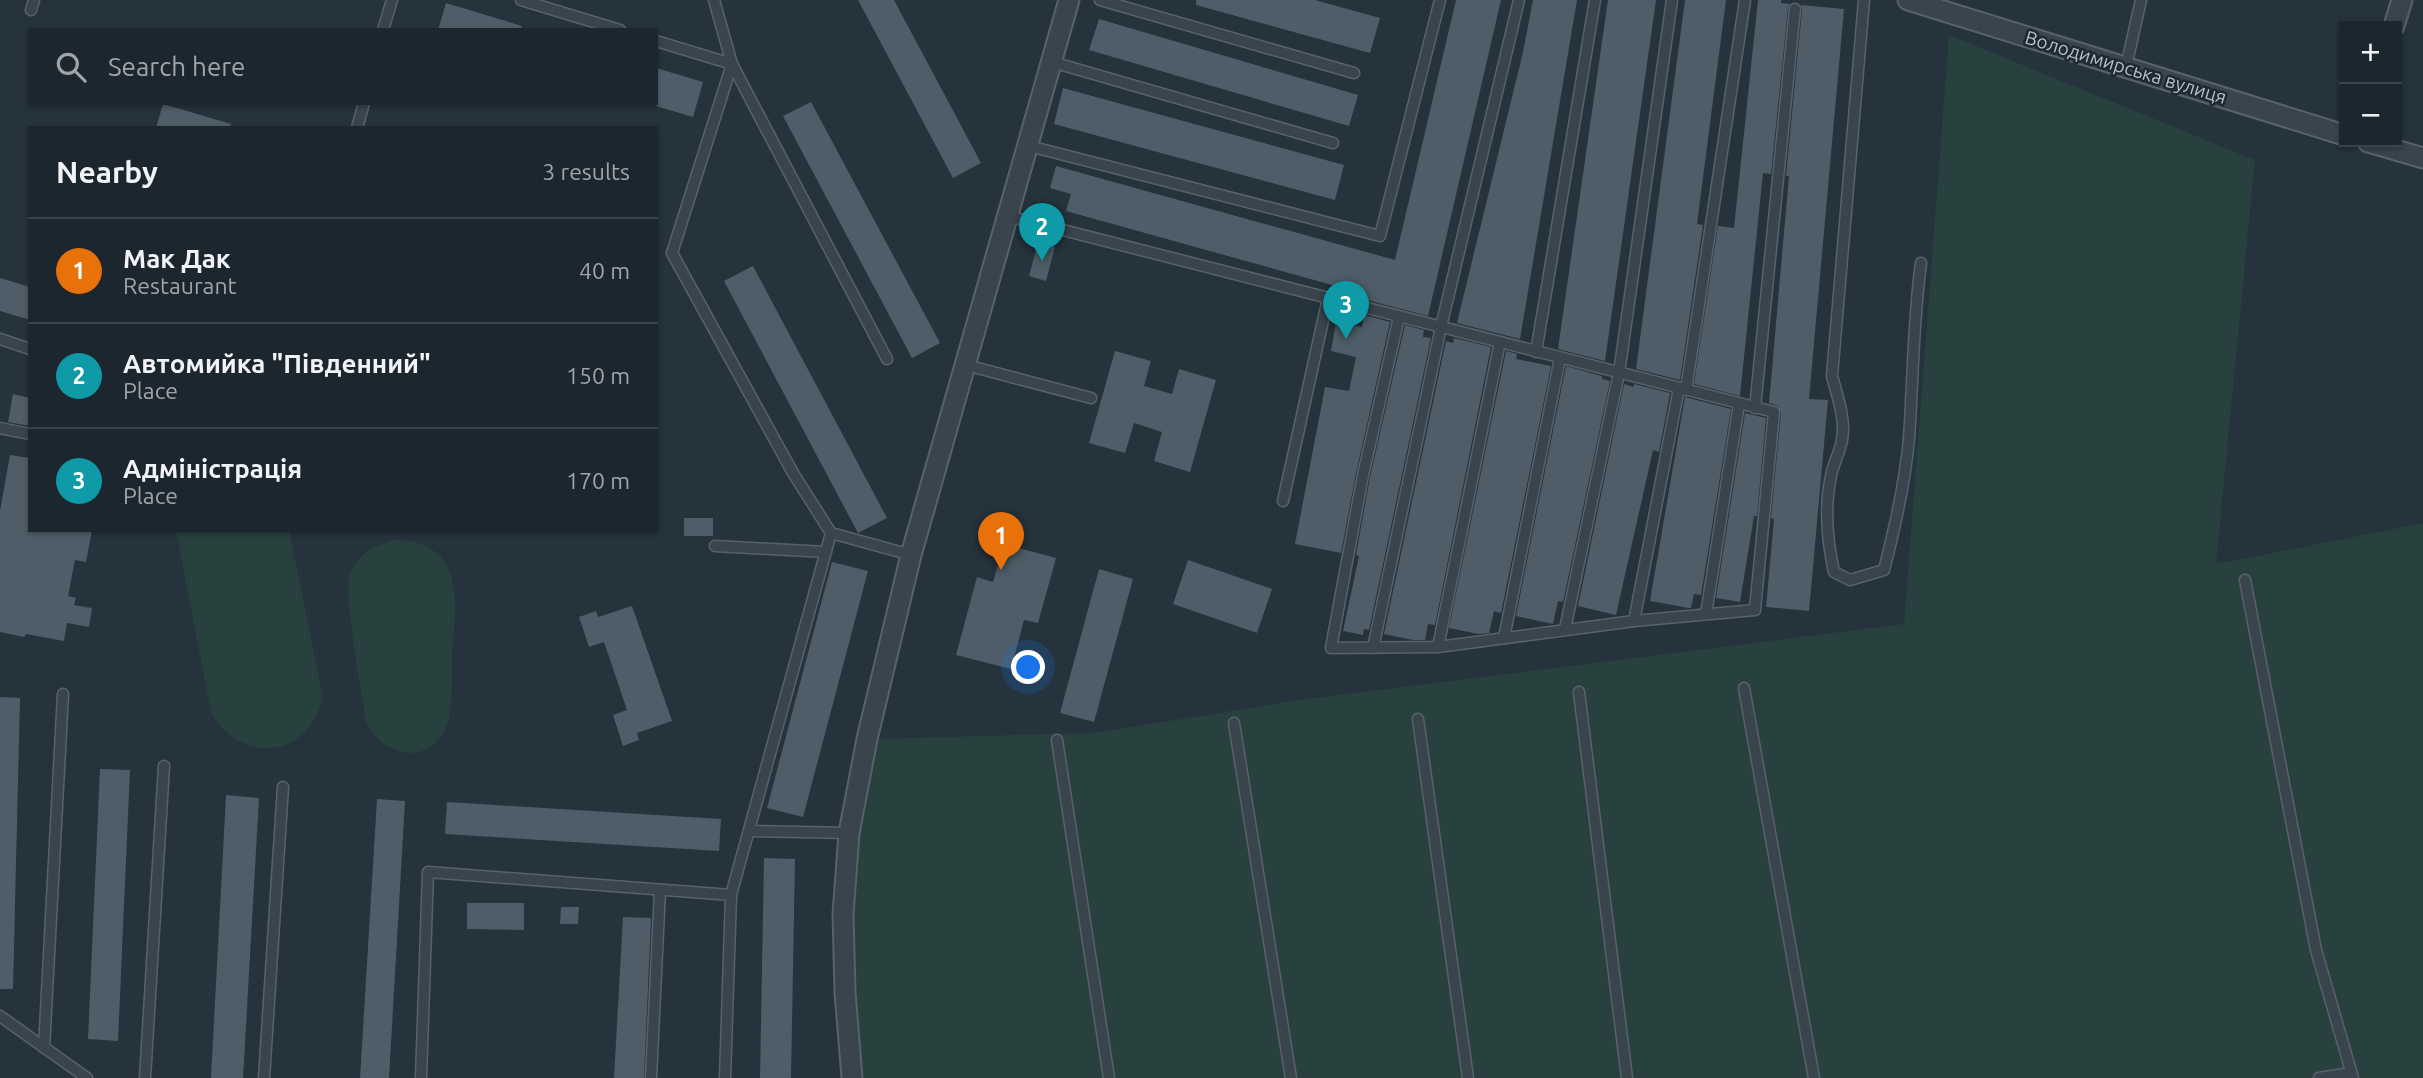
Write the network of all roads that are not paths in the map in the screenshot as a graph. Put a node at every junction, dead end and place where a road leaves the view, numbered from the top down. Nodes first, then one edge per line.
1 (392, 0) edge
2 (521, 0) edge
3 (714, 0) edge
4 (1069, 0) edge
5 (1100, 0) edge
6 (1440, 0) edge
7 (1519, 0) edge
8 (1595, 0) edge
9 (1672, 0) edge
10 (1745, 0) edge
11 (1864, 0) edge
12 (1908, 0) edge
13 (2141, 0) edge
14 (2402, 0) edge
15 (1796, 9) dead end
16 (2396, 21) edge
17 (384, 28) edge
18 (613, 28) edge
19 (658, 42) edge
20 (1052, 62) junction
21 (732, 64) junction
22 (2126, 67) junction
23 (1354, 73) dead end
24 (363, 105) edge
25 (357, 126) edge
26 (2339, 129) edge
27 (1334, 143) dead end
28 (1028, 146) junction
29 (2385, 147) edge
30 (2423, 158) edge
31 (1008, 216) junction
32 (1921, 263) dead end
33 (1328, 298) junction
34 (1399, 317) junction
35 (1441, 327) junction
36 (0, 339) edge
37 (1500, 342) junction
38 (28, 348) edge
39 (1536, 352) junction
40 (1560, 358) junction
41 (887, 359) dead end
42 (966, 365) junction
43 (1619, 373) junction
44 (1682, 389) junction
45 (1091, 398) dead end
46 (1739, 404) junction
47 (1755, 408) junction
48 (0, 428) edge
49 (28, 434) edge
50 (1283, 501) dead end
51 (831, 533) junction
52 (715, 546) dead end
53 (826, 552) junction
54 (911, 555) junction
55 (2245, 580) dead end
56 (1706, 614) junction
57 (1634, 621) junction
58 (1566, 629) junction
59 (1504, 638) junction
60 (1438, 647) junction
61 (1373, 648) junction
62 (1744, 688) dead end
63 (1579, 692) dead end
64 (63, 694) dead end
65 (1418, 719) dead end
66 (1234, 723) dead end
67 (1057, 740) dead end
68 (164, 766) dead end
69 (283, 787) dead end
70 (749, 831) junction
71 (849, 833) junction
72 (660, 890) junction
73 (731, 895) junction
74 (0, 1016) edge
75 (44, 1048) junction
76 (2352, 1075) edge
77 (87, 1078) edge
78 (145, 1078) edge
79 (264, 1078) edge
80 (421, 1078) edge
81 (651, 1078) edge
82 (725, 1078) edge
83 (852, 1078) edge
84 (1109, 1078) edge
85 (1291, 1078) edge
86 (1468, 1078) edge
87 (1627, 1078) edge
88 (1814, 1078) edge
89 (2319, 1078) edge

1 - 17 lane
2 - 18 lane
3 - 21 lane
4 - 20 street
5 - 23 lane
6 - 28 lane
7 - 35 lane
8 - 39 lane
9 - 43 lane
10 - 44 lane
11 - 32 lane
12 - 22 street, Володимирська вулиця
13 - 22 lane
14 - 16 street
15 - 47 lane
19 - 21 lane
20 - 27 lane
20 - 28 street
21 - 41 lane
21 - 51 lane
22 - 26 street, Володимирська вулиця
24 - 25 lane
28 - 31 street
29 - 30 street
31 - 33 lane
31 - 42 street
33 - 34 lane
33 - 50 lane
34 - 35 lane
34 - 61 lane
35 - 37 lane
35 - 61 lane
36 - 38 lane
37 - 39 lane
37 - 60 lane
39 - 40 lane
40 - 43 lane
40 - 59 lane
42 - 45 lane
42 - 54 street
43 - 44 lane
43 - 58 lane
44 - 46 lane
44 - 57 lane
46 - 47 lane
46 - 56 lane
47 - 56 lane
48 - 49 lane
51 - 53 lane
51 - 54 lane
52 - 53 lane
53 - 70 lane
54 - 71 street
55 - 76 lane
56 - 57 lane
57 - 58 lane
58 - 59 lane
59 - 60 lane
60 - 61 lane
62 - 88 lane
63 - 87 lane
64 - 75 lane
65 - 86 lane
66 - 85 lane
67 - 84 lane
68 - 78 lane
69 - 79 lane
70 - 71 lane
70 - 73 lane
71 - 83 street
72 - 73 lane
72 - 80 lane
72 - 81 lane
73 - 82 lane
74 - 75 lane
75 - 77 lane
76 - 89 lane

